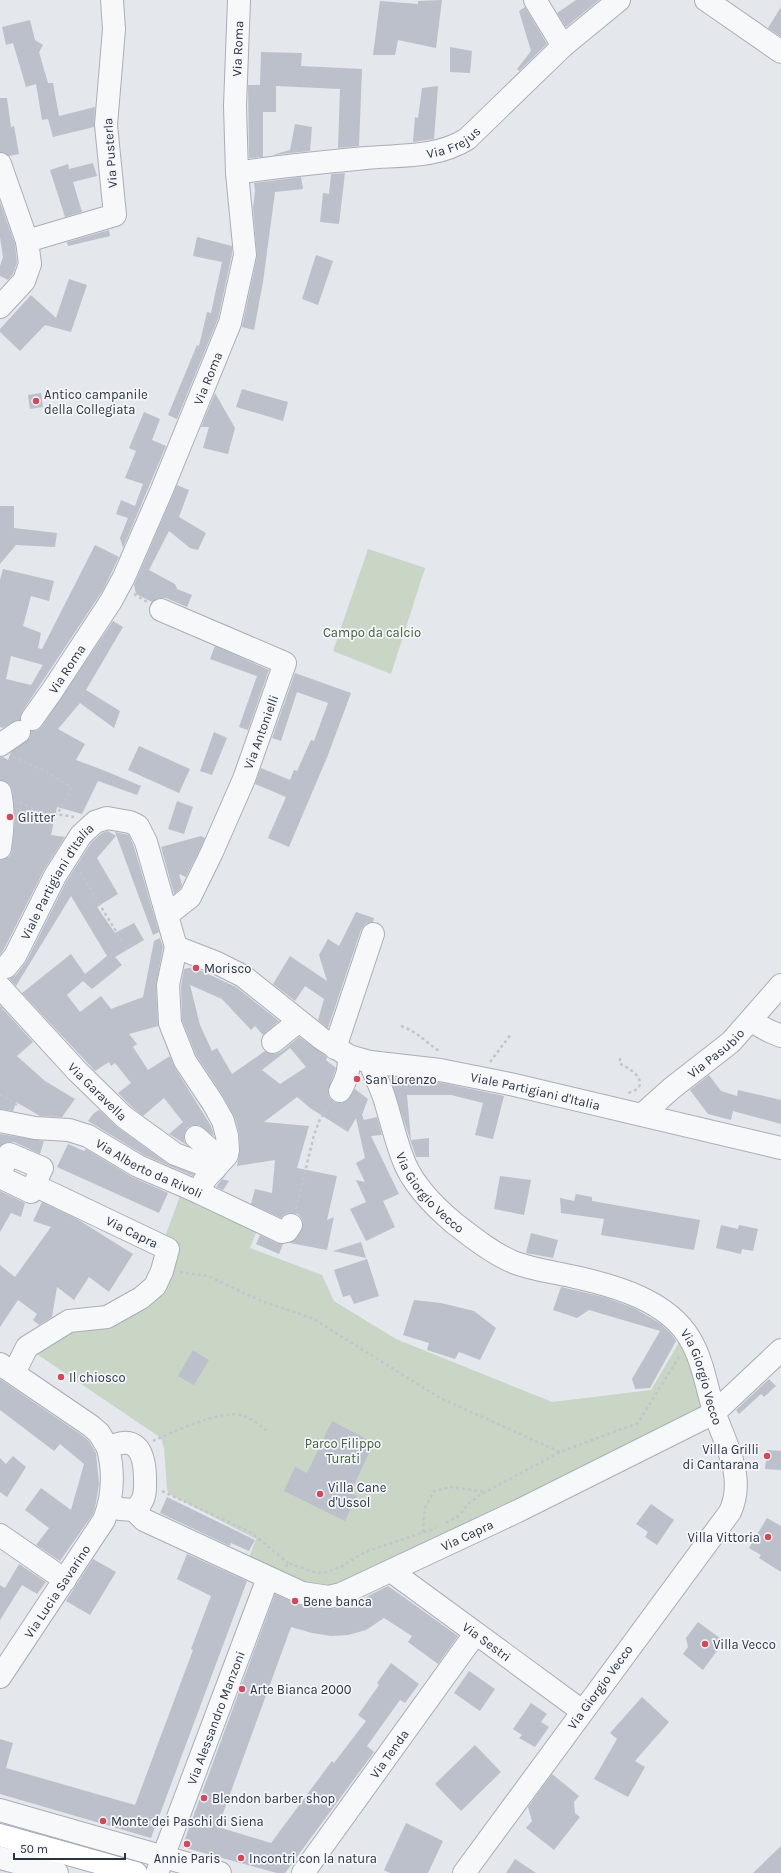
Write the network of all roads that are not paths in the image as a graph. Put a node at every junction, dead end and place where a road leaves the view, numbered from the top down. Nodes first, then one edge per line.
1 (112, 0) edge
2 (239, 0) edge
3 (535, 0) edge
4 (619, 0) edge
5 (706, 0) edge
6 (563, 46) junction
7 (781, 52) edge
8 (0, 164) edge
9 (237, 173) junction
10 (27, 241) junction
11 (0, 307) edge
12 (161, 610) road end
13 (5, 750) edge
14 (0, 792) edge
15 (0, 848) edge
16 (167, 915) junction
17 (373, 934) dead end
18 (176, 947) junction
19 (3, 977) edge
20 (781, 985) edge
21 (299, 1021) junction
22 (751, 1021) junction
23 (781, 1036) edge
24 (274, 1042) dead end
25 (342, 1052) junction
26 (370, 1062) junction
27 (340, 1091) road end
28 (643, 1114) junction
29 (0, 1121) edge
30 (196, 1137) dead end
31 (781, 1148) edge
32 (219, 1164) junction
33 (0, 1173) edge
34 (34, 1185) junction
35 (4, 1186) edge
36 (198, 1192) junction
37 (291, 1225) road end
38 (778, 1357) edge
39 (7, 1369) edge
40 (714, 1413) junction
41 (108, 1448) junction
42 (108, 1504) junction
43 (134, 1510) junction
44 (0, 1535) edge
45 (391, 1571) junction
46 (65, 1580) junction
47 (276, 1582) junction
48 (475, 1634) junction
49 (0, 1676) edge
50 (582, 1711) junction
51 (0, 1810) edge
52 (0, 1835) edge
53 (0, 1858) edge
54 (160, 1865) edge
55 (56, 1873) edge
56 (136, 1873) edge
57 (220, 1873) edge
58 (302, 1873) edge
59 (464, 1873) edge

1 - 10 street, Via Pusterla
2 - 9 street, Via Roma
3 - 6 street
4 - 6 street, Via Frejus
5 - 7 street
6 - 9 street, Via Frejus
8 - 10 street
9 - 13 street, Via Roma
10 - 11 street
12 - 16 street, Via Antonielli
14 - 15 street
16 - 18 street, Viale Partigiani d'Italia
16 - 19 street, Viale Partigiani d'Italia
17 - 25 street
18 - 21 street, Viale Partigiani d'Italia
18 - 32 street
19 - 32 street, Via Garavella
20 - 22 street, Via Pasubio
21 - 24 street
21 - 25 street, Viale Partigiani d'Italia
22 - 23 street
22 - 28 street, Via Pasubio
25 - 26 street, Viale Partigiani d'Italia
25 - 27 street
26 - 28 street, Viale Partigiani d'Italia
26 - 40 street, Via Giorgio Vecco
28 - 31 street, Viale Partigiani d'Italia
29 - 36 street, Via Alberto da Rivoli
30 - 32 street
32 - 36 street
33 - 34 street
34 - 35 street
34 - 39 street, Via Capra
36 - 37 street, Via Alberto da Rivoli
38 - 40 street, Via Capra
39 - 41 street, Via Capra
40 - 45 street, Via Capra
40 - 50 street, Via Giorgio Vecco
41 - 42 street, Via Lucia Savarino
41 - 43 street
42 - 43 street
42 - 46 street, Via Lucia Savarino
43 - 47 street, Via Capra
44 - 46 street
45 - 47 street, Via Capra
45 - 48 street, Via Sestri
46 - 49 street, Via Lucia Savarino
47 - 54 street, Via Alessandro Manzoni
48 - 50 street, Via Sestri
48 - 58 street, Via Tenda
50 - 59 street, Via Giorgio Vecco
51 - 54 street
52 - 56 main road
53 - 55 street
54 - 57 street

